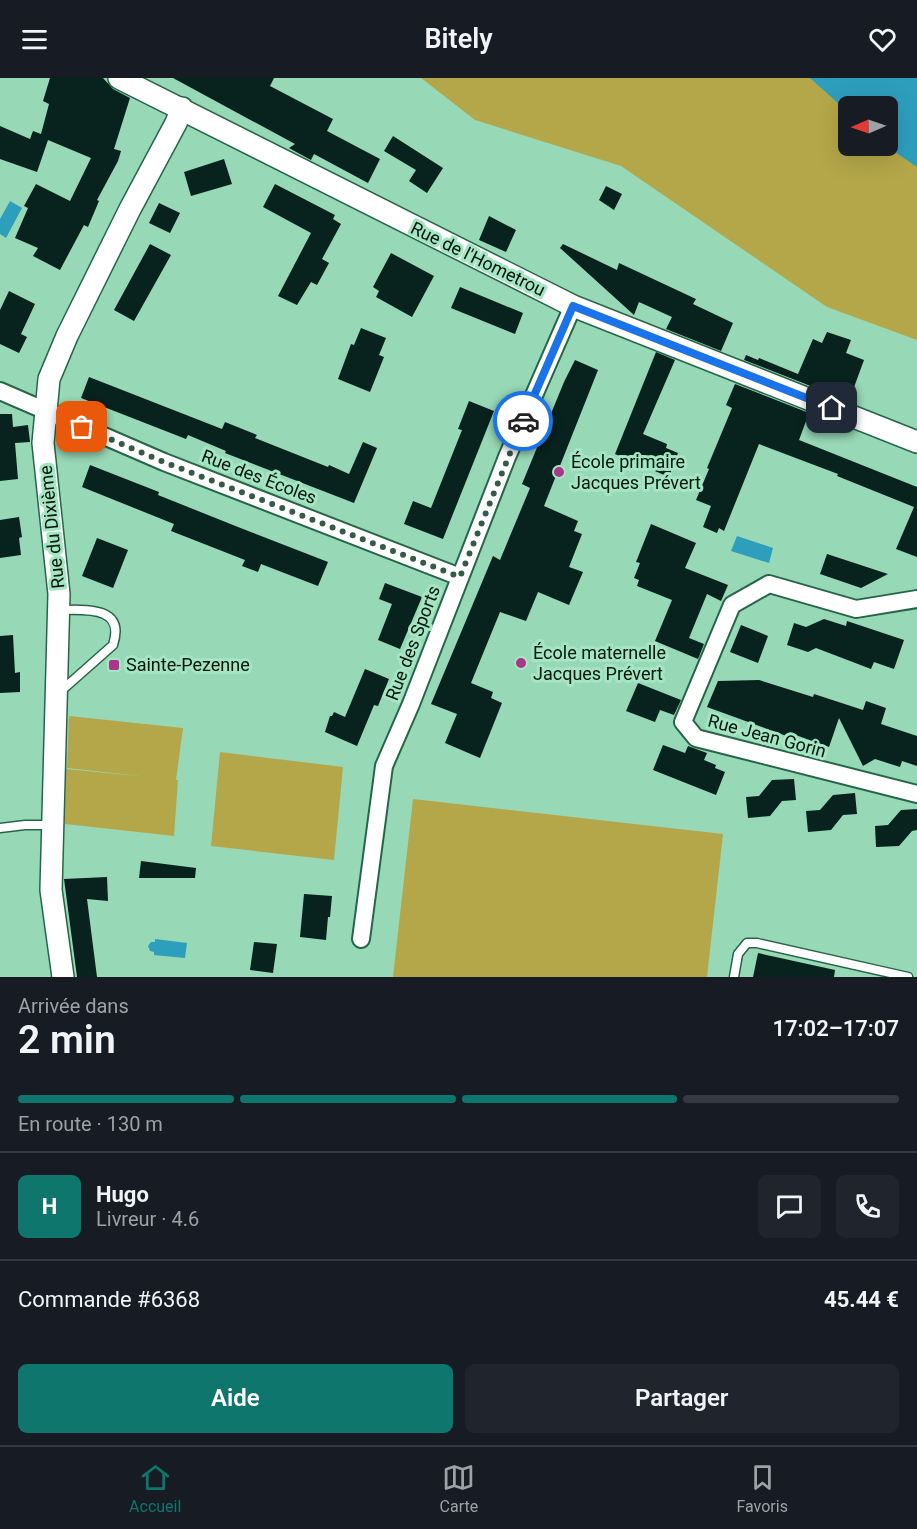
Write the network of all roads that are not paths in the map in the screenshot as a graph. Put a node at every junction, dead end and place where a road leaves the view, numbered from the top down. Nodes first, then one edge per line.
1 (119, 78) edge
2 (182, 108) junction
3 (573, 306) junction
4 (0, 391) edge
5 (45, 410) junction
6 (917, 442) edge
7 (460, 577) junction
8 (917, 599) edge
9 (58, 610) junction
10 (56, 696) junction
11 (917, 794) edge
12 (52, 825) junction
13 (0, 828) edge
14 (360, 939) dead end
15 (63, 977) edge
16 (734, 977) edge
17 (908, 977) edge

1 - 2 street, Rue de l'Hometrou
2 - 3 street, Rue de l'Hometrou
2 - 5 street, Rue du Dixième
3 - 6 street, Rue de l'Hometrou
3 - 7 street, Rue des Sports
4 - 5 street, Rue des Écoles
5 - 7 street, Rue des Écoles
5 - 9 street, Rue du Dixième
7 - 14 street, Rue des Sports
8 - 11 street, Rue Jean Gorin
9 - 10 street, Rue du Dixième
9 - 10 lane
10 - 12 street, Rue du Dixième
12 - 13 lane
12 - 15 street, Rue du Dixième
16 - 17 lane

